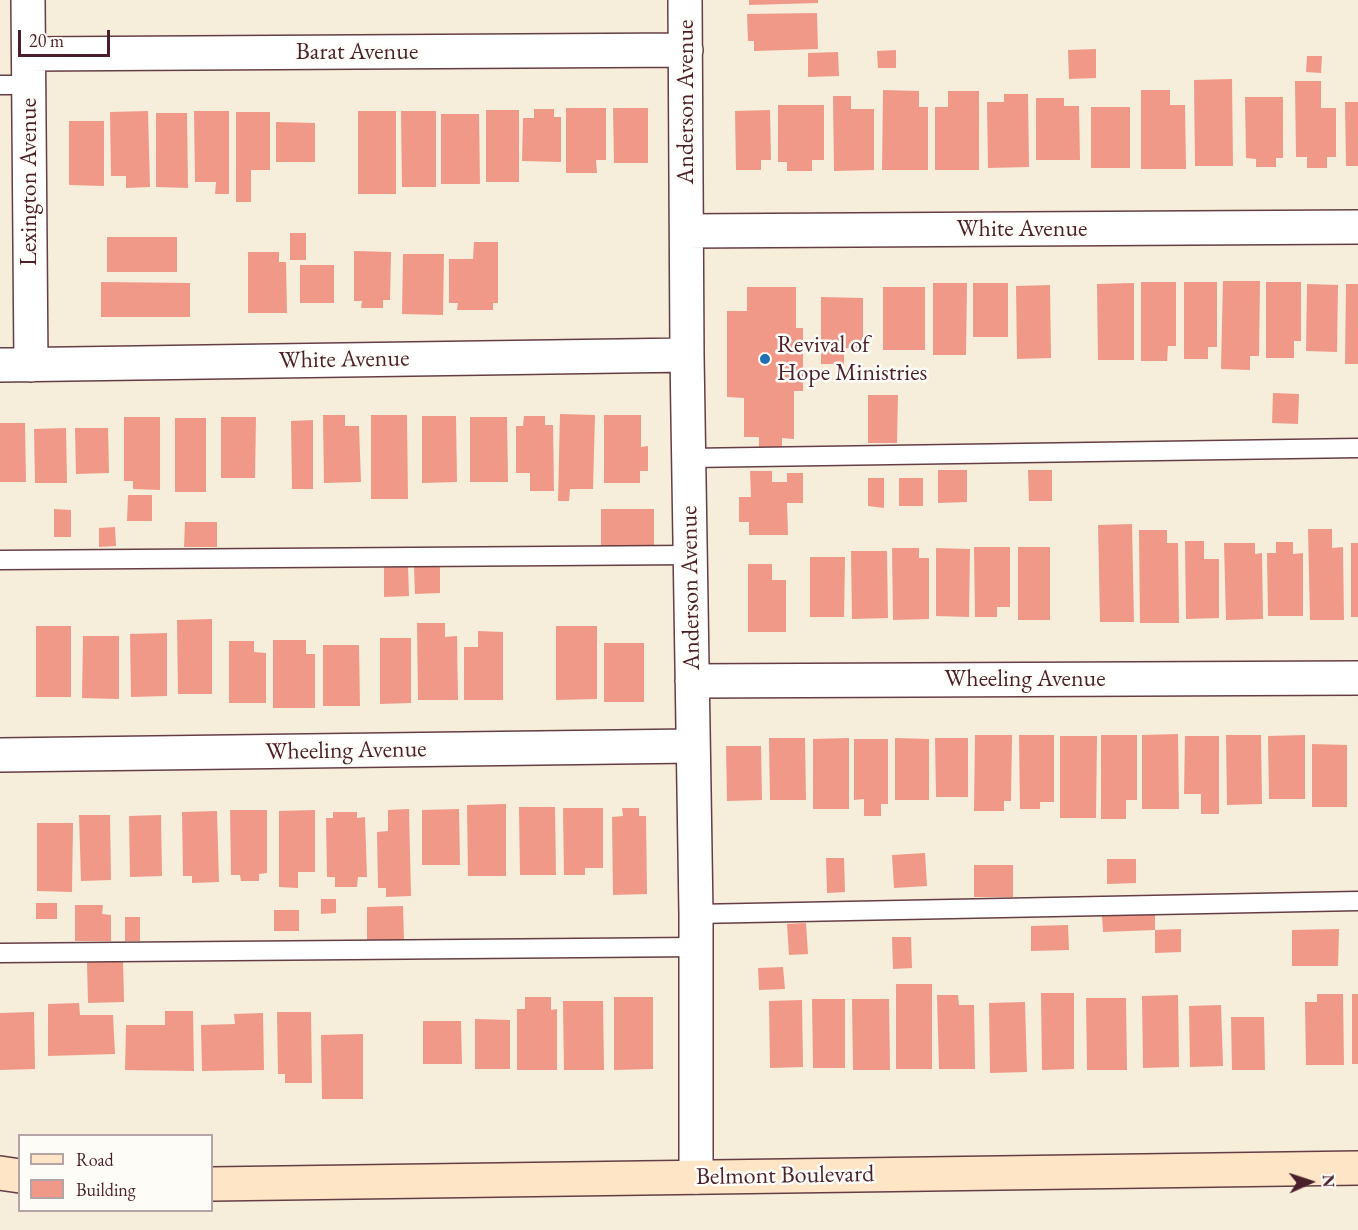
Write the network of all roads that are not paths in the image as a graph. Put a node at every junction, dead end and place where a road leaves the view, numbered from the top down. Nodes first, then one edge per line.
1 (28, 0) edge
2 (686, 0) edge
3 (686, 50) junction
4 (19, 75) edge
5 (1358, 227) edge
6 (687, 231) junction
7 (687, 355) junction
8 (15, 365) edge
9 (1358, 448) edge
10 (689, 458) junction
11 (690, 555) junction
12 (0, 560) edge
13 (1358, 678) edge
14 (692, 681) junction
15 (693, 746) junction
16 (0, 755) edge
17 (1358, 901) edge
18 (696, 914) junction
19 (696, 947) junction
20 (0, 953) edge
21 (1358, 1168) edge
22 (0, 1173) edge
23 (18, 1176) edge
24 (696, 1177) junction
25 (213, 1184) edge

1 - 4 street, Lexington Avenue
2 - 3 street, Anderson Avenue
3 - 4 street, Barat Avenue
3 - 6 street, Anderson Avenue
4 - 8 street, Lexington Avenue
5 - 6 street, White Avenue
6 - 7 street, Anderson Avenue
7 - 8 street, White Avenue
7 - 10 street, Anderson Avenue
9 - 10 lane
10 - 11 street, Anderson Avenue
11 - 12 lane
11 - 14 street, Anderson Avenue
13 - 14 street, Wheeling Avenue
14 - 15 street, Anderson Avenue
15 - 16 street, Wheeling Avenue
15 - 18 street, Anderson Avenue
17 - 18 lane
18 - 19 street, Anderson Avenue
19 - 20 lane
19 - 24 street, Anderson Avenue
21 - 24 main road, Belmont Boulevard
22 - 23 main road
24 - 25 main road, Belmont Boulevard

